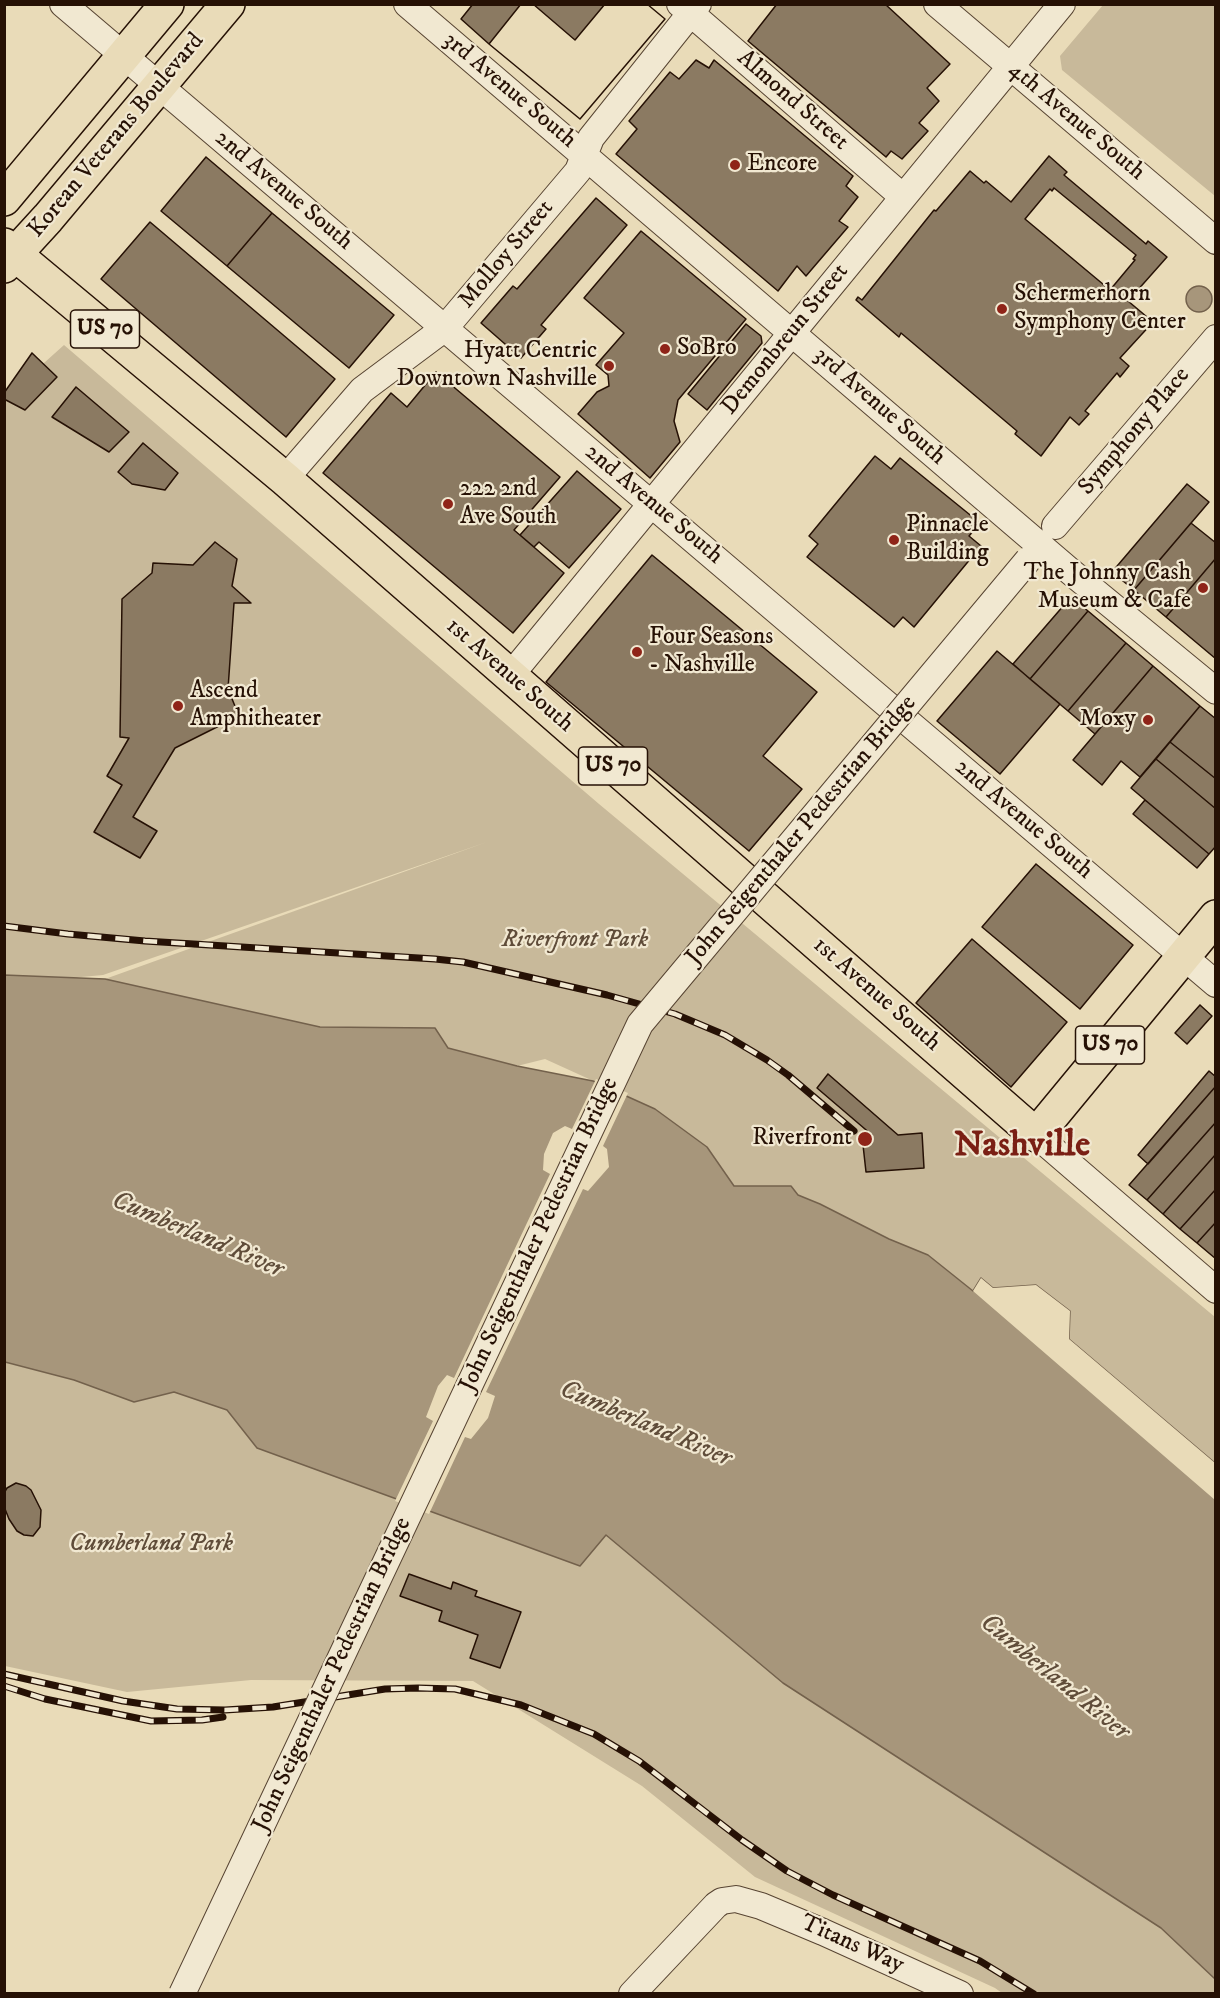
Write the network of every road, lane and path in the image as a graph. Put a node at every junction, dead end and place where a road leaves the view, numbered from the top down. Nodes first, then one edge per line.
1 (63, 4) edge
2 (167, 4) edge
3 (228, 4) edge
4 (407, 4) edge
5 (936, 4) edge
6 (1062, 4) edge
7 (690, 8) edge
8 (123, 56) junction
9 (1010, 67) junction
10 (158, 86) junction
11 (585, 155) junction
12 (903, 197) junction
13 (4, 200) edge
14 (1215, 241) edge
15 (8, 255) edge
16 (445, 328) junction
17 (792, 332) junction
18 (1215, 338) edge
19 (285, 479) junction
20 (652, 503) junction
21 (1055, 526) dead end
22 (1028, 560) dead end
23 (510, 676) junction
24 (1215, 691) edge
25 (1215, 917) edge
26 (1183, 956) junction
27 (1215, 984) edge
28 (1036, 1135) junction
29 (1215, 1290) edge
30 (182, 1994) edge
31 (632, 1994) edge
32 (960, 1994) edge

1 - 8 street, 2nd Avenue South
2 - 8 main road, Korean Veterans Boulevard
3 - 10 main road, Korean Veterans Boulevard
4 - 11 street, 3rd Avenue South
5 - 9 street, 4th Avenue South
6 - 9 street, Demonbreun Street
7 - 11 street, Molloy Street
7 - 12 street, Almond Street
8 - 10 street, 2nd Avenue South
8 - 13 main road, Korean Veterans Boulevard
9 - 12 street, Demonbreun Street
9 - 14 street, 4th Avenue South
10 - 15 main road, Korean Veterans Boulevard
10 - 16 street, 2nd Avenue South
11 - 16 street, Molloy Street
11 - 17 street, 3rd Avenue South
12 - 17 street, Demonbreun Street
15 - 19 main road, 1st Avenue South / US 70
16 - 19 street, Molloy Street
16 - 20 street, 2nd Avenue South
17 - 20 street, Demonbreun Street
17 - 24 street, 3rd Avenue South
18 - 21 street, Symphony Place
19 - 23 main road, 1st Avenue South / US 70
20 - 23 street, Demonbreun Street
20 - 26 street, 2nd Avenue South
22 - 30 street, John Seigenthaler Pedestrian Bridge, bridge
23 - 28 main road, 1st Avenue South / US 70
25 - 26 main road, US 70
26 - 27 street, 2nd Avenue South
26 - 28 main road, US 70
28 - 29 street
31 - 32 street, Titans Way

